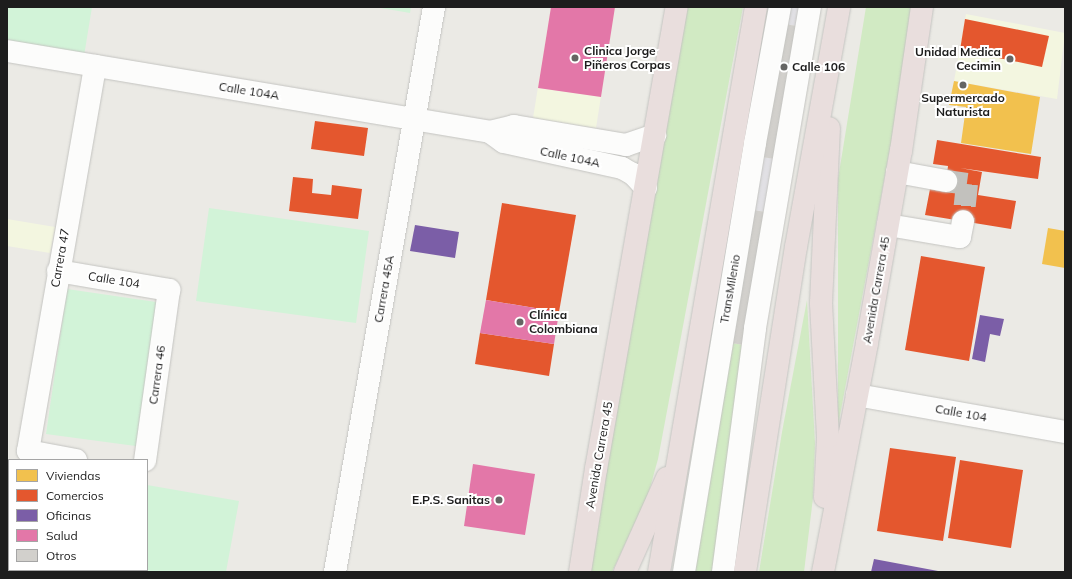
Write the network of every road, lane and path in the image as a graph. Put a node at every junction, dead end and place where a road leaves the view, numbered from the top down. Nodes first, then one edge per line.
1 (434, 7) edge
2 (677, 7) edge
3 (756, 7) edge
4 (780, 7) edge
5 (810, 7) edge
6 (839, 7) edge
7 (922, 7) edge
8 (832, 49) junction
9 (7, 51) edge
10 (95, 66) junction
11 (414, 119) junction
12 (490, 132) junction
13 (655, 135) junction
14 (897, 172) junction
15 (946, 181) tunnel mouth
16 (646, 188) junction
17 (962, 221) tunnel mouth
18 (888, 225) junction
19 (58, 271) junction
20 (169, 290) joint
21 (857, 395) junction
22 (1065, 432) edge
23 (681, 445) junction
24 (71, 459) edge
25 (145, 459) edge
26 (335, 572) edge
27 (580, 572) edge
28 (625, 572) edge
29 (659, 572) edge
30 (684, 572) edge
31 (723, 572) edge
32 (745, 572) edge
33 (822, 572) edge

1 - 11 street, Carrera 45A
2 - 13 highway, Avenida Carrera 45
3 - 23 highway
4 - 30 street, TransMilenio
5 - 31 street
6 - 8 highway
7 - 14 highway, Avenida Carrera 45
8 - 32 highway
8 - 33 highway
9 - 10 street, Calle 104A
10 - 11 street, Calle 104A
10 - 19 street, Carrera 47
11 - 12 street, Calle 104A
11 - 26 street, Carrera 45A
12 - 13 street, Calle 104A
12 - 16 street, Calle 104A
13 - 16 highway, Avenida Carrera 45
14 - 15 street
14 - 18 highway, Avenida Carrera 45
16 - 27 highway, Avenida Carrera 45
17 - 18 street
18 - 21 highway, Avenida Carrera 45
19 - 20 street, Calle 104
19 - 24 street, Carrera 47
20 - 25 street, Carrera 46
21 - 22 street, Calle 104
21 - 33 highway, Avenida Carrera 45
23 - 28 highway
23 - 29 highway

